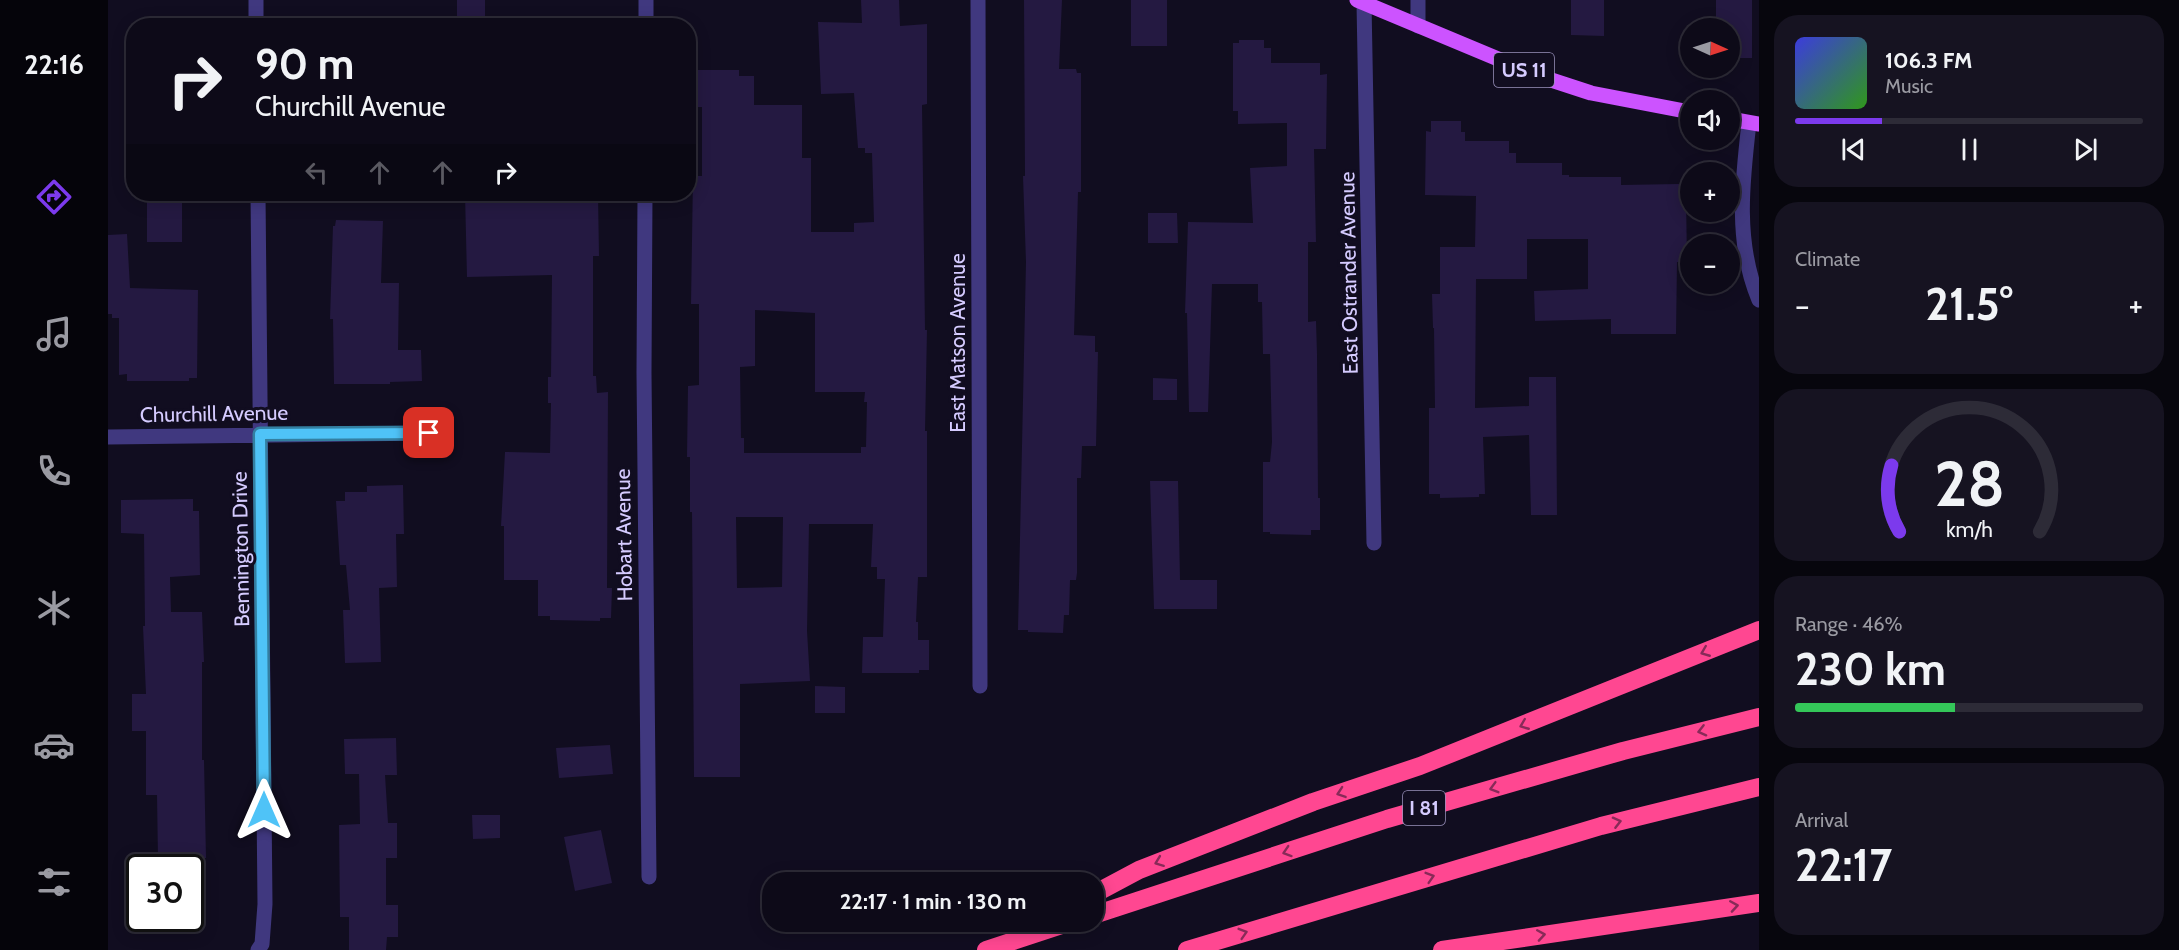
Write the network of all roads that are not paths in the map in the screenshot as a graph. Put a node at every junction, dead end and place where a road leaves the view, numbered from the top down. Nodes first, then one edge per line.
1 (256, 0) edge
2 (646, 0) edge
3 (978, 0) edge
4 (1418, 0) edge
5 (1361, 2) edge
6 (256, 18) edge
7 (646, 18) edge
8 (1418, 26) junction
9 (1680, 110) edge
10 (1754, 124) edge
11 (258, 201) edge
12 (645, 201) edge
13 (1759, 300) edge
14 (429, 433) dead end
15 (260, 434) junction
16 (108, 437) edge
17 (1374, 543) dead end
18 (1759, 630) edge
19 (980, 686) dead end
20 (1759, 717) edge
21 (1759, 787) edge
22 (649, 877) dead end
23 (1104, 889) edge
24 (1759, 903) edge
25 (1104, 912) edge
26 (1022, 932) edge
27 (1041, 932) edge
28 (990, 949) edge
29 (258, 950) edge
30 (1187, 950) edge
31 (1442, 950) edge

1 - 6 street
2 - 7 street
3 - 19 street, East Matson Avenue
4 - 8 street
5 - 8 main road, US 11
5 - 17 street, East Ostrander Avenue
8 - 9 main road, US 11
10 - 13 street
11 - 15 street, Bennington Drive
12 - 22 street, Hobart Avenue
14 - 15 street, Churchill Avenue
15 - 16 street, Churchill Avenue
15 - 29 street, Bennington Drive
18 -> 23 highway
20 -> 25 highway, I 81
30 -> 21 highway
31 -> 24 highway
26 - 28 highway
27 - 28 highway

